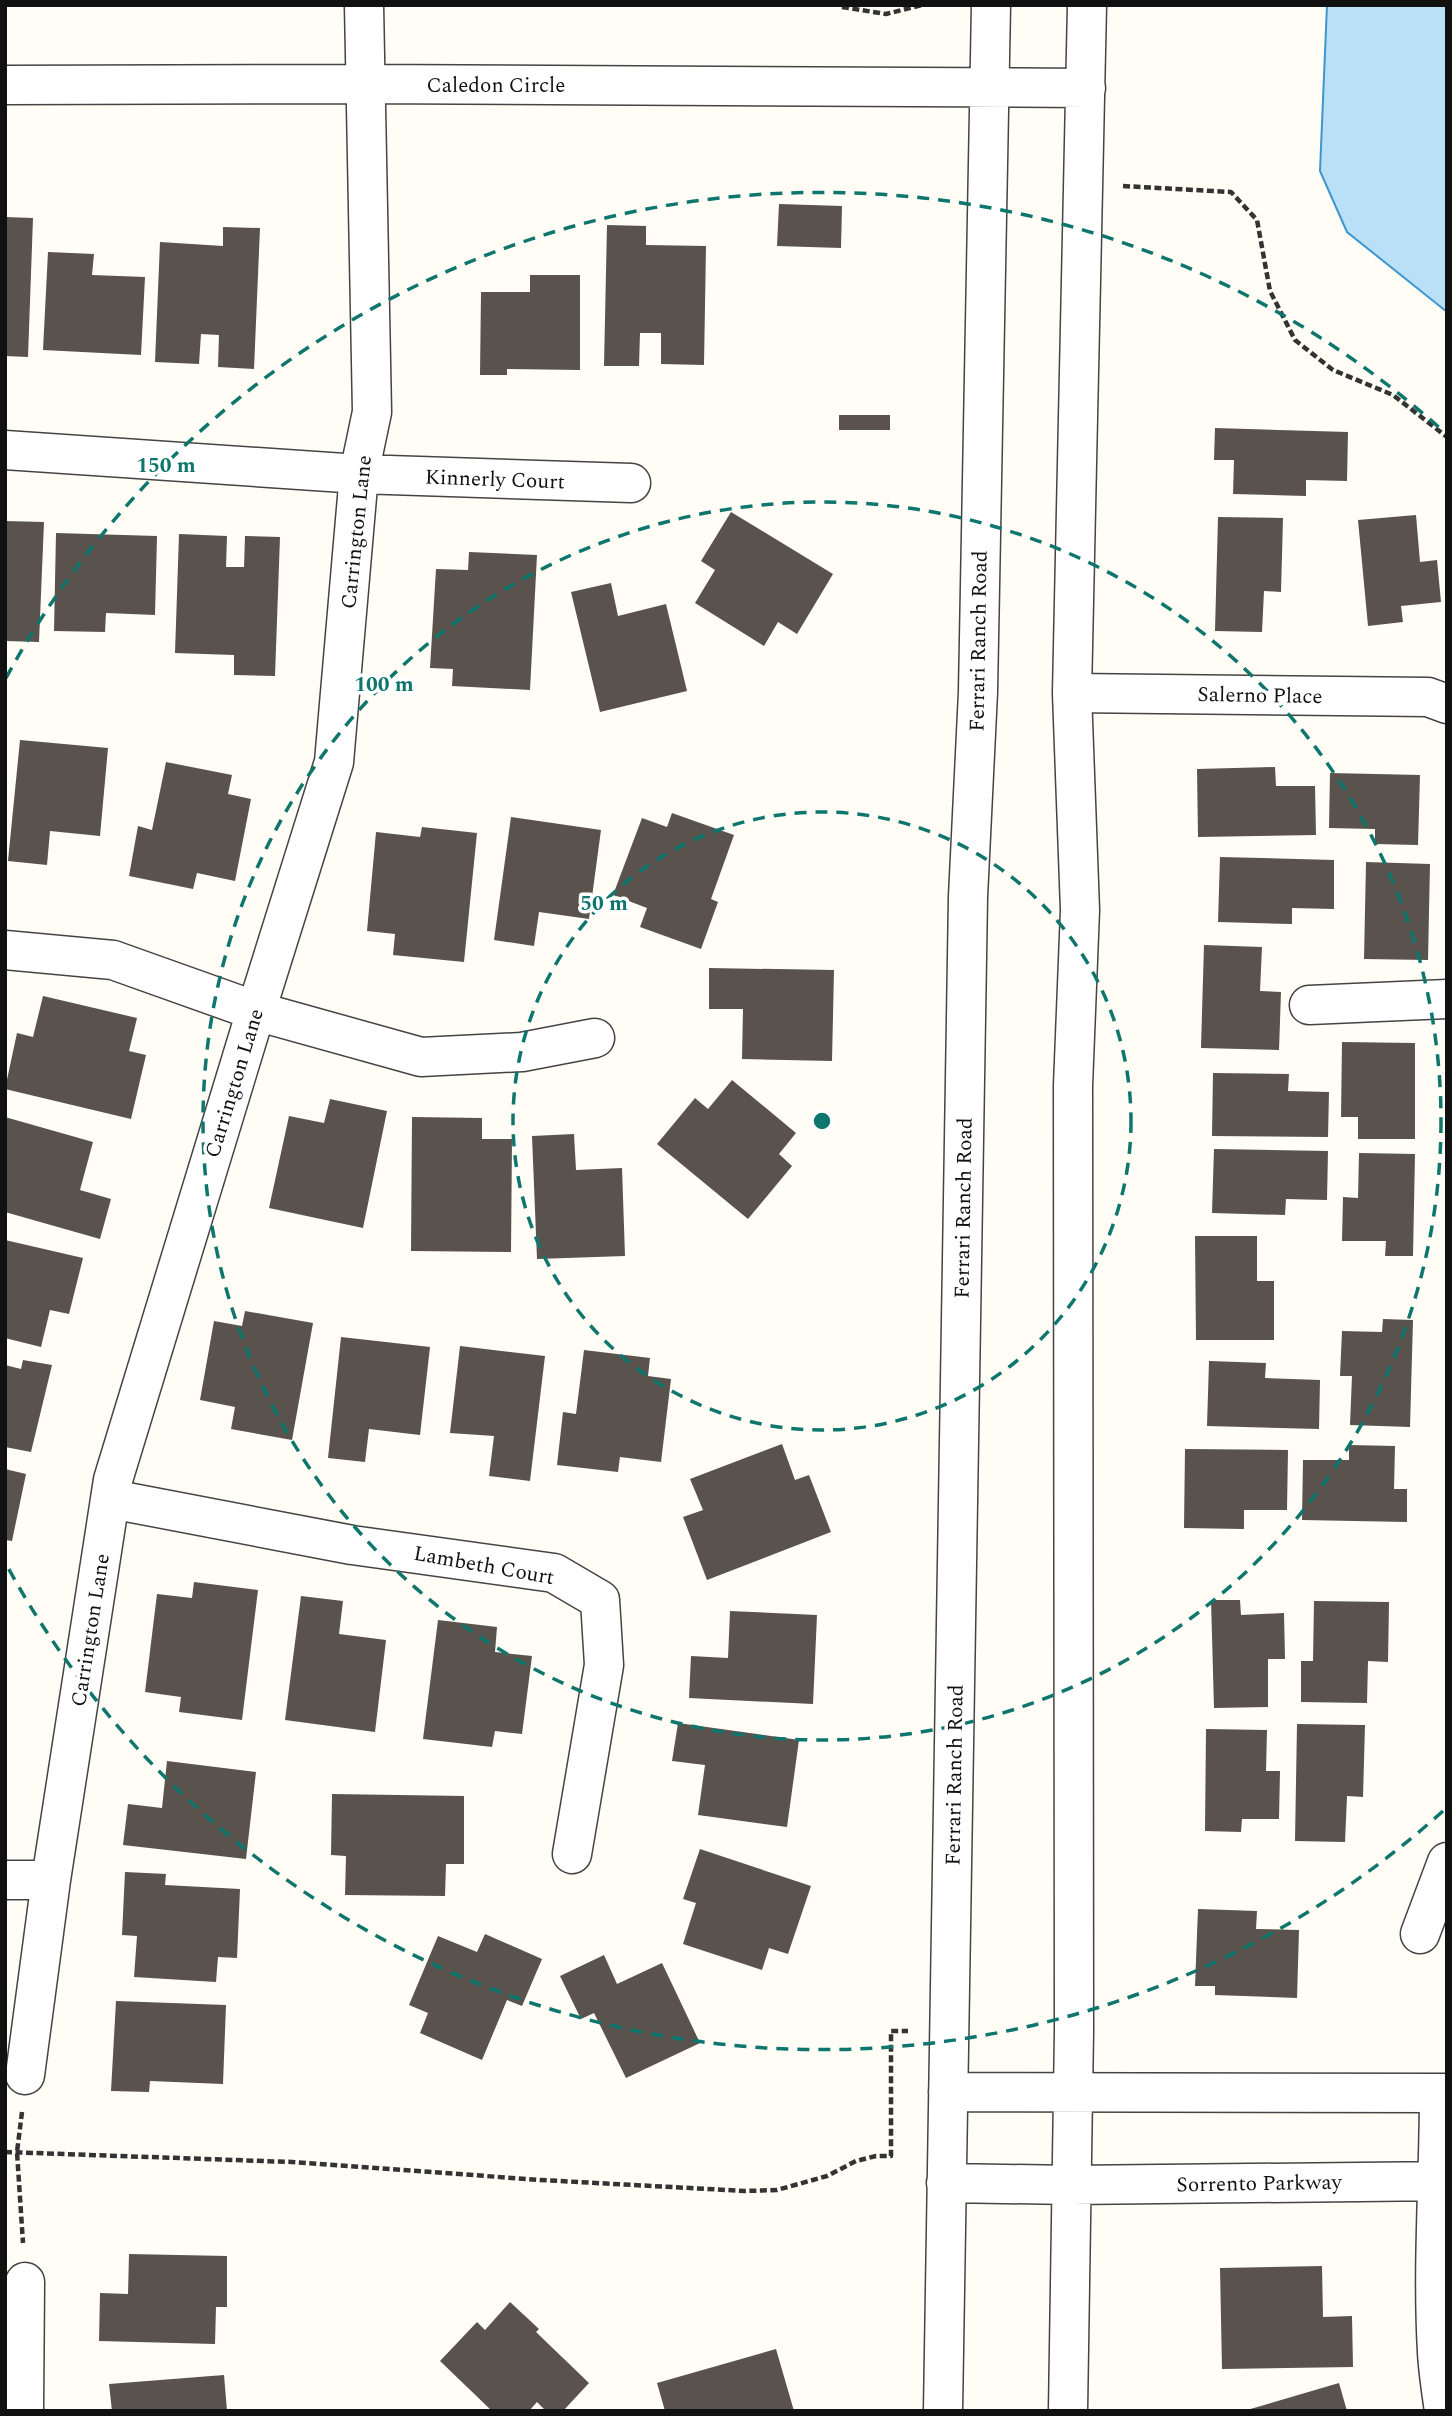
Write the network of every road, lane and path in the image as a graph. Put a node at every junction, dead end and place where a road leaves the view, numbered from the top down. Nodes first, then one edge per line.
1 (364, 5) edge
2 (922, 5) edge
3 (991, 5) edge
4 (1087, 5) edge
5 (842, 7) edge
6 (365, 84) junction
7 (5, 85) edge
8 (988, 87) junction
9 (1086, 88) junction
10 (1084, 184) junction
11 (1447, 437) edge
12 (5, 450) edge
13 (359, 474) junction
14 (631, 484) dead end
15 (1072, 693) junction
16 (1447, 704) edge
17 (5, 950) edge
18 (1447, 999) edge
19 (1309, 1005) dead end
20 (256, 1011) junction
21 (595, 1038) dead end
22 (111, 1499) junction
23 (572, 1854) dead end
24 (1447, 1862) edge
25 (5, 1880) edge
26 (51, 1880) junction
27 (1420, 1934) dead end
28 (949, 2031) junction
29 (25, 2075) joint
30 (948, 2092) junction
31 (1073, 2092) junction
32 (1443, 2093) edge
33 (5, 2152) edge
34 (17, 2152) junction
35 (1443, 2181) edge
36 (946, 2183) junction
37 (1071, 2185) junction
38 (25, 2282) joint
39 (24, 2411) edge
40 (943, 2411) edge
41 (1068, 2411) edge
42 (1444, 2411) edge

1 - 6 street, Carrington Lane
2 - 5 path
3 - 8 street, Ferrari Ranch Road
4 - 9 street
6 - 7 street, Caledon Circle
6 - 8 street, Caledon Circle
6 - 13 street, Carrington Lane
8 - 9 street, Caledon Circle
8 - 28 street, Ferrari Ranch Road
9 - 10 street
10 - 11 path
10 - 15 street
12 - 13 street, Kinnerly Court
13 - 14 street, Kinnerly Court
13 - 20 street, Carrington Lane
15 - 16 street, Salerno Place
15 - 31 street
17 - 20 street
18 - 19 street
20 - 21 street
20 - 22 street, Carrington Lane
22 - 23 street, Lambeth Court
22 - 26 street, Carrington Lane
24 - 27 street
25 - 26 street
26 - 29 street, Carrington Lane
28 - 30 street, Ferrari Ranch Road
28 - 34 path
29 - 34 path
30 - 31 street
30 - 36 street, Ferrari Ranch Road
31 - 32 street
31 - 37 street
32 - 35 street
33 - 34 path
34 - 38 path
35 - 37 street, Sorrento Parkway
35 - 42 street
36 - 37 street, Sorrento Parkway
36 - 40 street, Ferrari Ranch Road
37 - 41 street
38 - 39 street

